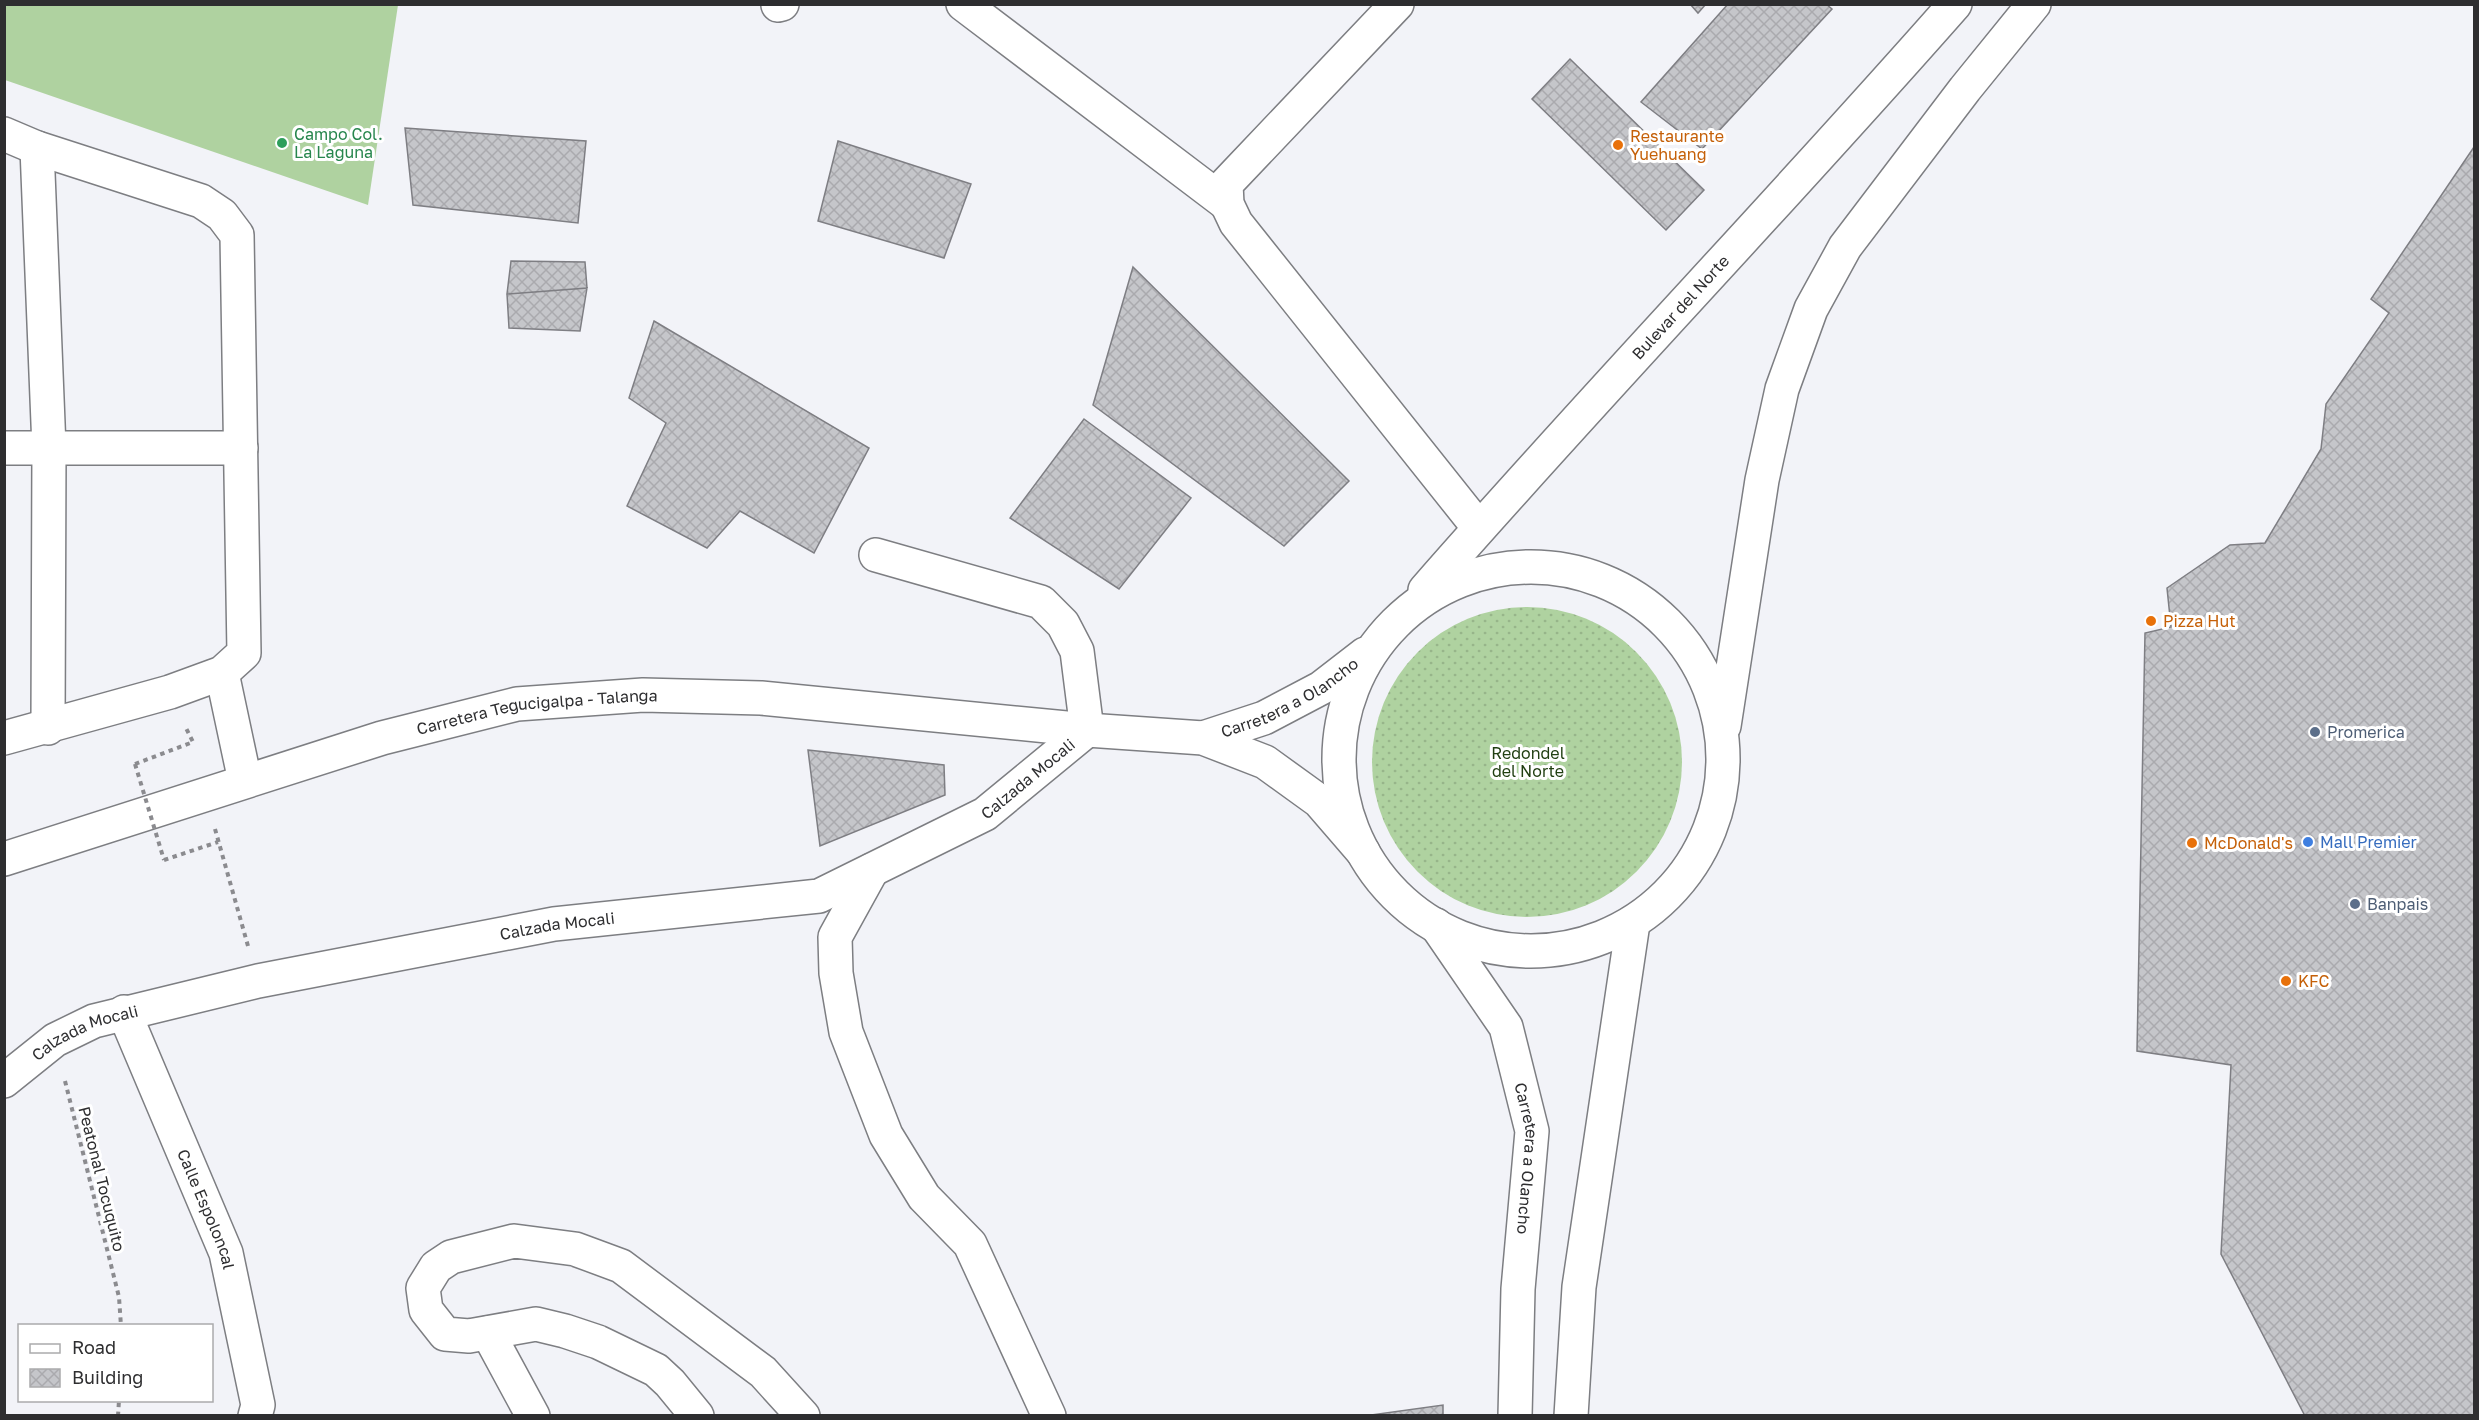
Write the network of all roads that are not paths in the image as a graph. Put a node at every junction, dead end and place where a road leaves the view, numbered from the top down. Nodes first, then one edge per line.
1 (963, 4) edge
2 (1396, 4) edge
3 (1955, 4) edge
4 (2034, 4) edge
5 (4, 134) edge
6 (37, 148) junction
7 (1227, 204) junction
8 (4, 448) edge
9 (49, 448) junction
10 (241, 448) junction
11 (1479, 528) junction
12 (876, 555) dead end
13 (1408, 610) junction
14 (1371, 649) junction
15 (222, 673) junction
16 (48, 728) junction
17 (1087, 730) junction
18 (1723, 734) junction
19 (4, 738) edge
20 (1203, 738) junction
21 (245, 782) junction
22 (1363, 852) junction
23 (4, 859) edge
24 (872, 870) junction
25 (1633, 922) junction
26 (1436, 926) junction
27 (124, 1012) junction
28 (4, 1081) edge
29 (488, 1333) junction
30 (255, 1416) edge
31 (533, 1416) edge
32 (697, 1416) edge
33 (803, 1416) edge
34 (1049, 1416) edge
35 (1515, 1416) edge
36 (1571, 1416) edge

1 - 7 main road
2 - 7 main road
3 - 11 main road, Bulevar del Norte
4 - 18 main road
5 - 6 main road
6 - 9 main road
6 - 10 main road
7 - 11 main road
8 - 9 main road
9 - 10 main road
9 - 16 main road
10 - 15 main road
11 - 13 main road, Bulevar del Norte
12 - 17 main road
13 - 14 main road
13 - 18 main road
14 - 20 main road, Carretera a Olancho
14 - 22 main road
15 - 16 main road
15 - 21 main road
16 - 19 main road
17 - 20 main road, Carretera a Olancho
17 - 21 main road, Carretera Tegucigalpa - Talanga
17 - 24 main road, Calzada Mocali
18 - 25 main road
20 - 22 main road, Carretera a Olancho
21 - 23 main road, Carretera Tegucigalpa - Talanga
22 - 26 main road
24 - 27 main road, Calzada Mocali
24 - 34 main road
25 - 26 main road
25 - 36 main road
26 - 35 main road, Carretera a Olancho
27 - 28 main road, Calzada Mocali
27 - 30 main road, Calle Espoloncal
29 - 31 main road
29 - 32 main road
29 - 33 main road

